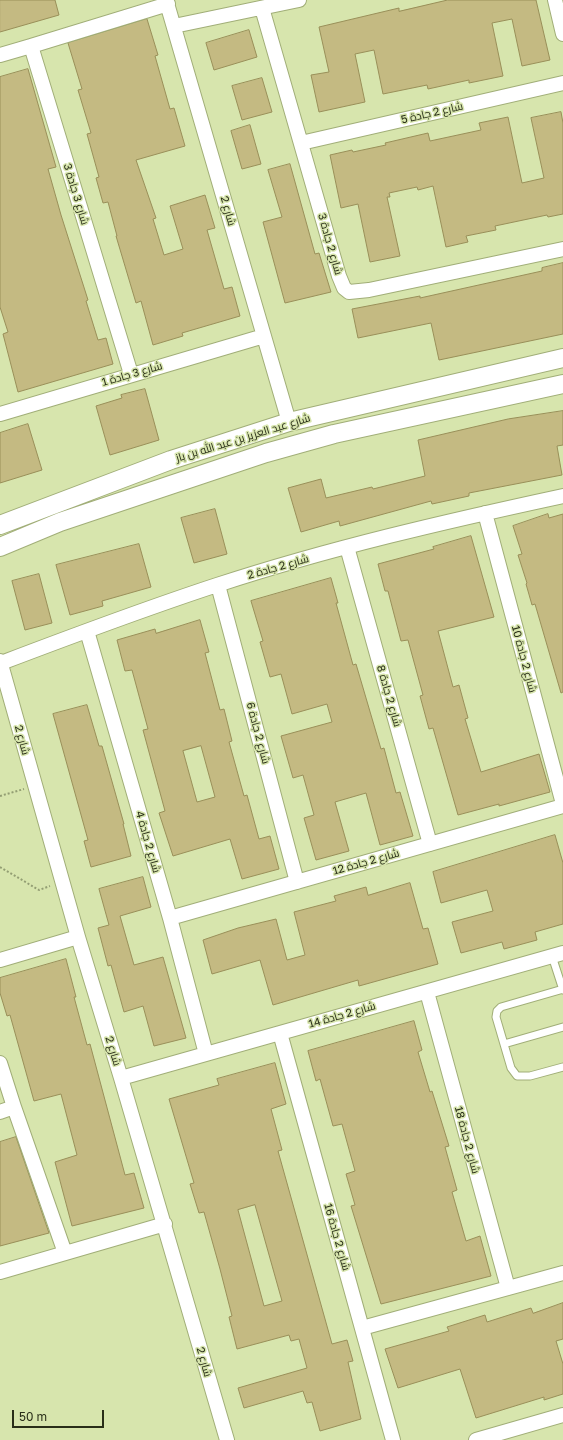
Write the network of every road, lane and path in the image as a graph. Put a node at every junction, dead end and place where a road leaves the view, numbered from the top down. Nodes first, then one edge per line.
1 (299, 0) edge
2 (555, 0) edge
3 (167, 2) edge
4 (262, 8) junction
5 (174, 26) junction
6 (563, 34) edge
7 (31, 46) junction
8 (0, 55) edge
9 (563, 83) edge
10 (301, 143) junction
11 (563, 249) edge
12 (264, 336) junction
13 (563, 358) edge
14 (131, 374) junction
15 (563, 384) edge
16 (1, 410) edge
17 (289, 422) junction
18 (236, 440) junction
19 (171, 460) junction
20 (203, 474) junction
21 (563, 496) edge
22 (116, 503) junction
23 (485, 513) junction
24 (0, 526) edge
25 (0, 547) edge
26 (347, 547) junction
27 (218, 585) junction
28 (87, 631) junction
29 (0, 662) edge
30 (34, 786) junction
31 (0, 796) edge
32 (563, 805) edge
33 (430, 844) junction
34 (0, 867) edge
35 (62, 882) junction
36 (297, 882) junction
37 (170, 918) junction
38 (78, 937) junction
39 (558, 955) edge
40 (0, 960) edge
41 (563, 989) edge
42 (427, 992) junction
43 (563, 1027) edge
44 (280, 1033) junction
45 (504, 1044) junction
46 (206, 1054) junction
47 (0, 1063) edge
48 (563, 1067) edge
49 (121, 1078) junction
50 (14, 1107) junction
51 (0, 1112) edge
52 (165, 1224) junction
53 (65, 1253) junction
54 (0, 1272) edge
55 (563, 1272) edge
56 (508, 1288) junction
57 (362, 1328) junction
58 (563, 1415) edge
59 (227, 1440) edge
60 (393, 1440) edge
61 (476, 1440) edge

1 - 4 street
2 - 6 street
3 - 5 street, شارع 2
3 - 7 street
4 - 5 street
4 - 10 street, شارع 2 جادة 3
5 - 12 street, شارع 2
7 - 8 street
7 - 14 street, شارع 3 جادة 3
9 - 10 street, شارع 2 جادة 5
10 - 11 street, شارع 2 جادة 3
12 - 14 street, شارع 3 جادة 1
12 - 17 street, شارع 2
13 - 17 street, شارع عبد العزيز بن عبد الله بن باز
14 - 16 street, شارع 3 جادة 1
15 - 20 street, شارع عبد العزيز بن عبد الله بن باز
17 - 18 street, شارع عبد العزيز بن عبد الله بن باز
18 - 19 street, شارع عبد العزيز بن عبد الله بن باز
18 - 20 street
19 - 22 street
19 - 24 street, شارع عبد العزيز بن عبد الله بن باز
20 - 22 street, شارع عبد العزيز بن عبد الله بن باز
21 - 23 street, شارع 2 جادة 2
22 - 25 street, شارع عبد العزيز بن عبد الله بن باز
23 - 26 street, شارع 2 جادة 2
23 - 32 street, شارع 2 جادة 10
26 - 27 street, شارع 2 جادة 2
26 - 33 street, شارع 2 جادة 8
27 - 28 street, شارع 2 جادة 2
27 - 36 street, شارع 2 جادة 6
28 - 29 street, شارع 2 جادة 2
28 - 37 street, شارع 2 جادة 4
29 - 30 street, شارع 2
30 - 31 path
30 - 35 street, شارع 2
32 - 33 street, شارع 2 جادة 12
33 - 36 street, شارع 2 جادة 12
34 - 35 path
35 - 38 street, شارع 2
36 - 37 street, شارع 2 جادة 12
37 - 46 street, شارع 2 جادة 4
38 - 40 street
38 - 49 street, شارع 2
39 - 41 lane
39 - 42 street, شارع 2 جادة 14
41 - 45 lane
42 - 44 street, شارع 2 جادة 14
42 - 56 street, شارع 2 جادة 18
43 - 45 lane
44 - 46 street, شارع 2 جادة 14
44 - 57 street, شارع 2 جادة 16
45 - 48 lane
46 - 49 street, شارع 2 جادة 14
47 - 50 street
49 - 52 street, شارع 2
50 - 51 street
50 - 53 street
52 - 53 street
52 - 59 street, شارع 2
53 - 54 street
55 - 56 street
56 - 57 street
57 - 60 street, شارع 2 جادة 16
58 - 61 street

